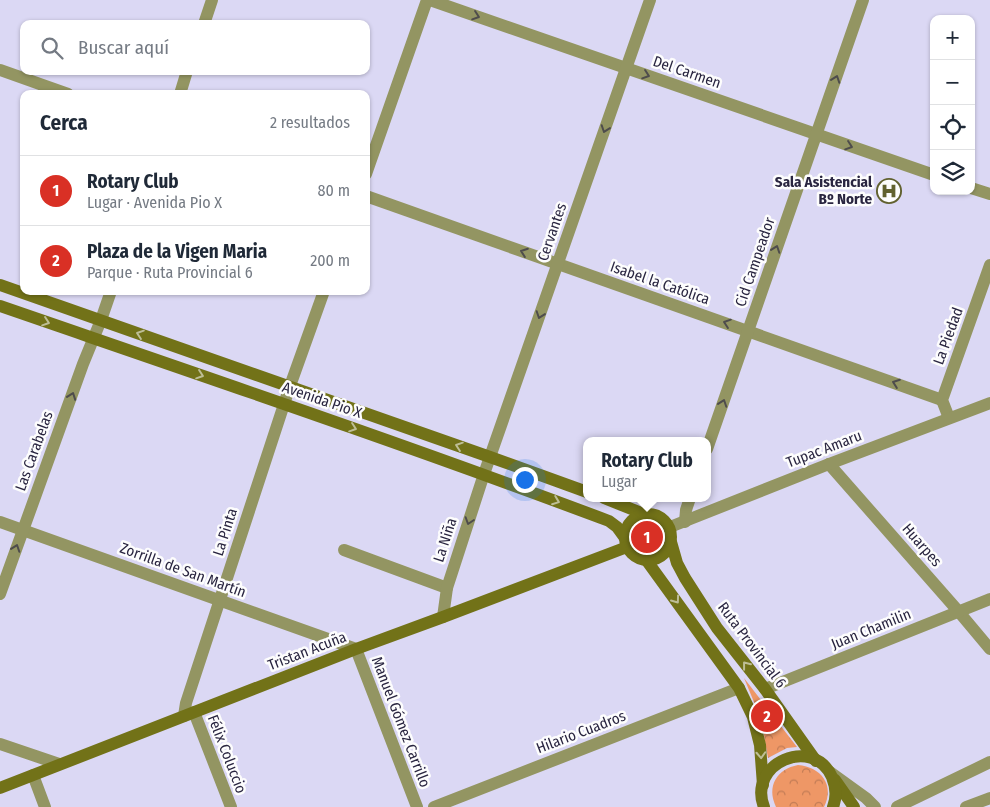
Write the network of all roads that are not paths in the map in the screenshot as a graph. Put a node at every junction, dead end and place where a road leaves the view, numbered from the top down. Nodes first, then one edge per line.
1 (212, 0) edge
2 (429, 0) edge
3 (650, 0) edge
4 (863, 0) edge
5 (205, 20) edge
6 (626, 68) junction
7 (0, 70) edge
8 (187, 75) edge
9 (57, 90) edge
10 (181, 90) edge
11 (816, 134) junction
12 (370, 163) edge
13 (930, 174) edge
14 (975, 189) edge
15 (990, 194) edge
16 (370, 197) edge
17 (558, 264) junction
18 (990, 265) edge
19 (0, 285) edge
20 (20, 292) edge
21 (29, 295) edge
22 (110, 295) edge
23 (323, 295) edge
24 (0, 306) edge
25 (101, 320) junction
26 (748, 331) junction
27 (94, 339) junction
28 (290, 386) junction
29 (942, 400) junction
30 (990, 403) edge
31 (284, 404) junction
32 (949, 418) junction
33 (711, 437) edge
34 (490, 457) junction
35 (829, 464) junction
36 (484, 474) junction
37 (583, 491) edge
38 (614, 502) edge
39 (689, 502) edge
40 (644, 514) junction
41 (0, 522) edge
42 (685, 522) junction
43 (670, 527) junction
44 (23, 530) junction
45 (626, 542) junction
46 (672, 542) junction
47 (344, 550) dead end
48 (648, 560) junction
49 (447, 588) junction
50 (0, 594) edge
51 (990, 599) edge
52 (220, 600) junction
53 (959, 612) junction
54 (443, 617) junction
55 (356, 649) junction
56 (990, 649) edge
57 (739, 688) junction
58 (765, 689) junction
59 (189, 714) junction
60 (0, 744) edge
61 (816, 760) junction
62 (990, 762) edge
63 (59, 764) junction
64 (829, 771) junction
65 (33, 775) junction
66 (762, 785) junction
67 (0, 788) edge
68 (990, 798) edge
69 (763, 806) edge
70 (46, 807) edge
71 (231, 807) edge
72 (417, 807) edge
73 (434, 807) edge
74 (833, 807) edge
75 (854, 807) edge
76 (875, 807) edge
77 (897, 807) edge
78 (966, 807) edge

1 - 5 street
2 -> 6 street, Del Carmen
2 - 12 street
3 - 6 street, Cervantes
11 -> 4 street, Cid Campeador
6 -> 11 street, Del Carmen
6 -> 17 street, Cervantes
7 - 9 street
8 - 10 street
11 -> 13 street, Del Carmen
26 -> 11 street, Cid Campeador
14 - 15 street
17 -> 16 street, Isabel la Católica
26 -> 17 street, Isabel la Católica
17 -> 34 street, Cervantes
18 - 29 street, La Piedad
19 - 20 main road, Avenida Pio X
21 - 25 main road, Avenida Pio X
22 - 25 street, Las Carabelas
23 - 28 street, La Pinta
24 -> 27 main road, Avenida Pio X
25 - 27 street, Las Carabelas
28 -> 25 main road, Avenida Pio X
29 -> 26 street, Isabel la Católica
33 -> 26 street, Cid Campeador
27 -> 31 main road, Avenida Pio X
44 -> 27 street, Las Carabelas
28 - 31 street, La Pinta
34 -> 28 main road, Avenida Pio X
29 - 32 street
30 - 32 street, Tupac Amaru
31 -> 36 main road, Avenida Pio X
31 - 52 street, La Pinta
32 - 35 street, Tupac Amaru
34 - 36 street, Cervantes
34 - 37 main road, Avenida Pio X
35 - 42 street, Tupac Amaru
35 - 53 street, Huarpes
36 -> 45 main road, Avenida Pio X
36 -> 49 street, La Niña
38 - 40 main road
39 - 42 street
40 - 43 main road
40 - 45 main road
41 - 44 street, Zorrilla de San Martín
42 - 43 street, Tupac Amaru
43 - 46 main road
50 -> 44 street, Las Carabelas
44 - 52 street, Zorrilla de San Martín
45 - 48 main road
45 - 54 main road, Tristan Acuña
46 - 48 main road
58 -> 46 main road, Ruta Provincial 6
47 - 49 street
48 -> 57 main road
49 - 54 street, La Niña
51 - 53 street, Juan Chamilin
52 - 55 street, Zorrilla de San Martín
52 - 59 street, La Pinta
53 - 56 street, Huarpes
53 - 58 street, Juan Chamilin
54 - 55 main road, Tristan Acuña
55 - 59 main road, Tristan Acuña
55 - 72 street, Manuel Gómez Carrillo
57 -> 66 main road
57 - 73 street, Hilario Cuadros
58 - 61 main road, Ruta Provincial 6
59 - 63 main road, Tristan Acuña
59 - 71 street, Félix Coluccio
60 - 63 street
61 - 64 main road, Ruta Provincial 6
61 - 66 main road
62 - 77 street
63 - 65 main road, Tristan Acuña
64 - 74 main road
64 - 75 main road, Ruta Provincial 6
64 - 76 street
65 - 67 main road, Tristan Acuña
65 - 70 street
66 - 69 main road
68 - 78 street

